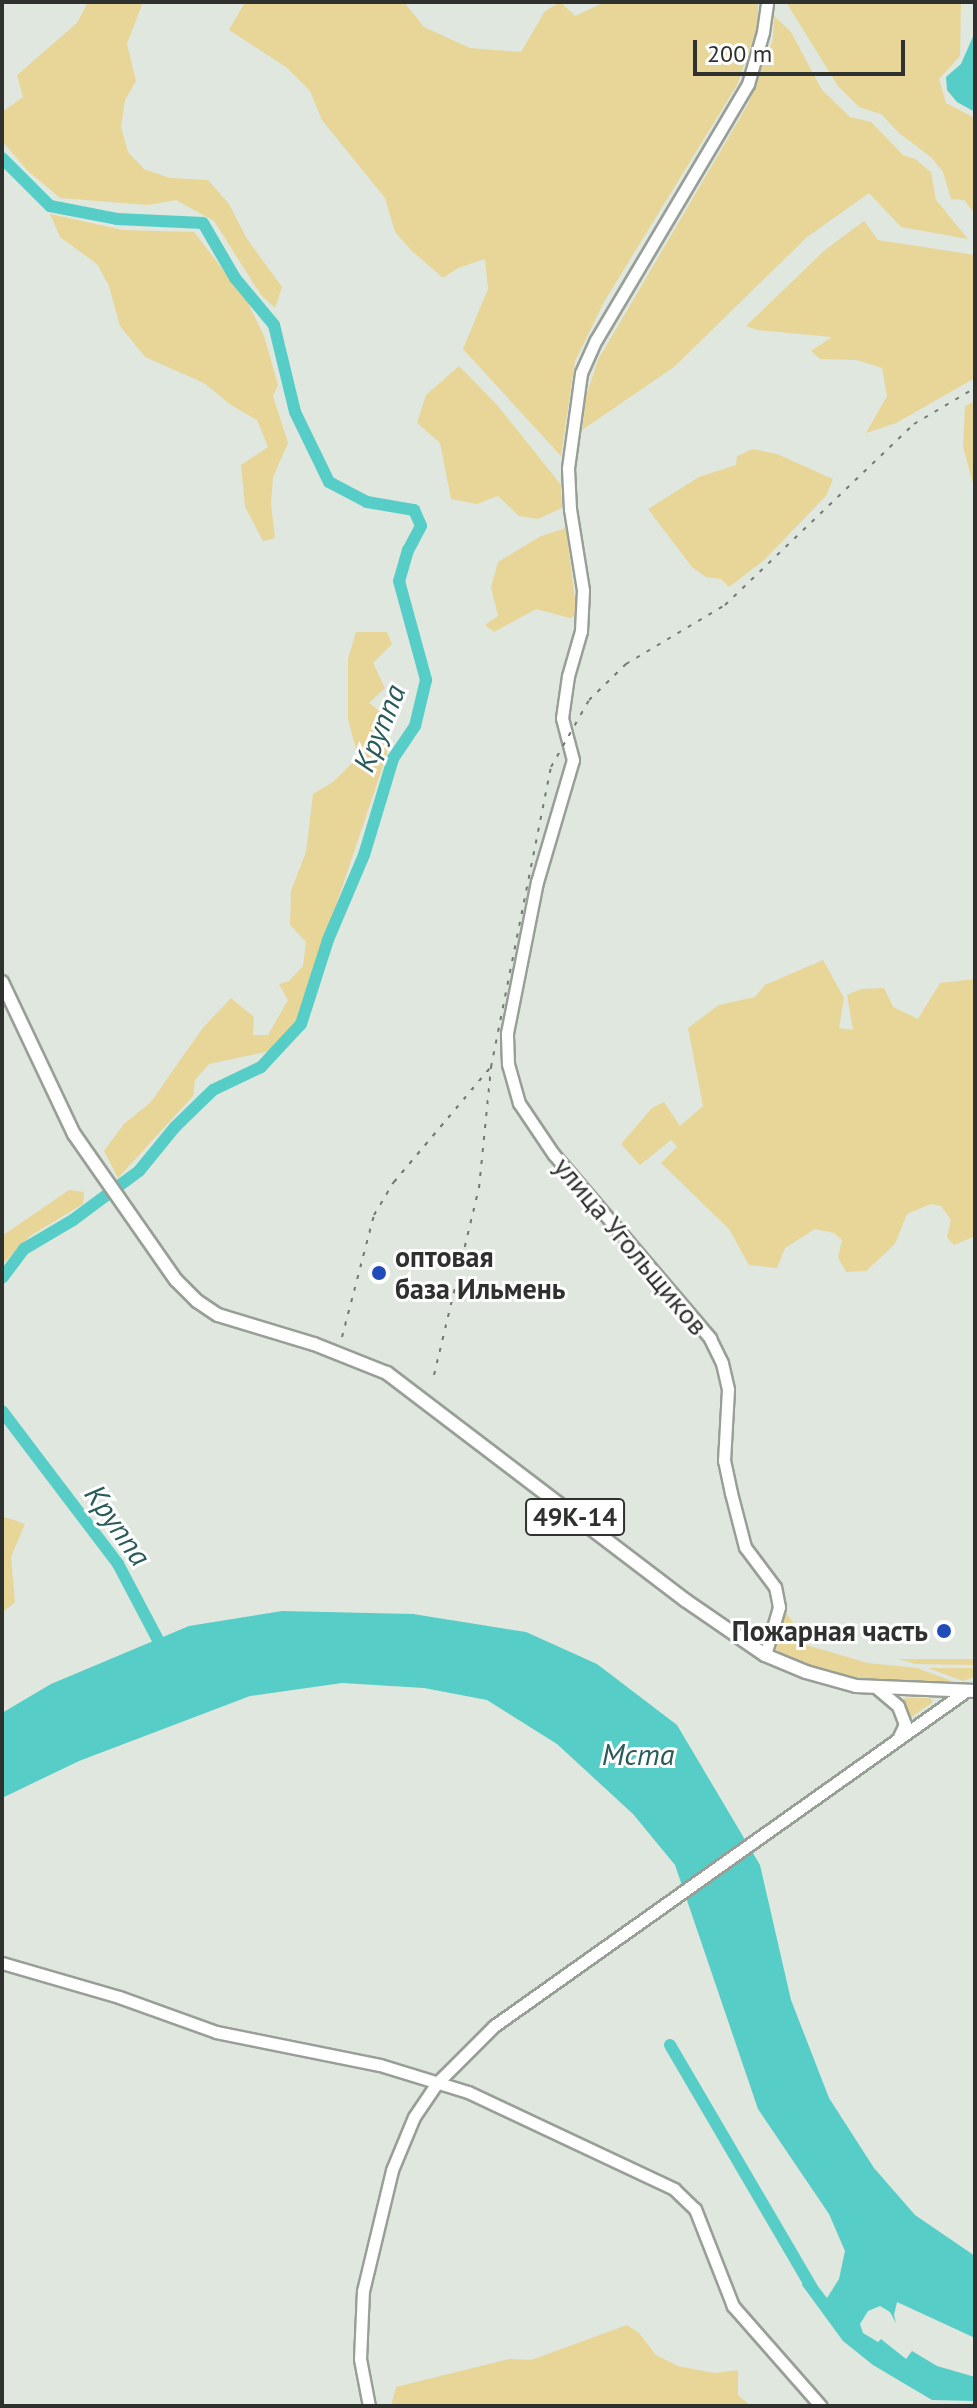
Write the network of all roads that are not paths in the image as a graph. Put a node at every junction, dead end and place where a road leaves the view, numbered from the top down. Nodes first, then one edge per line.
1 (767, 2) edge
2 (2, 982) edge
3 (765, 1655) junction
4 (878, 1689) junction
5 (972, 1689) edge
6 (897, 1740) junction
7 (2, 1963) edge
8 (436, 2084) junction
9 (369, 2406) edge
10 (821, 2406) edge

1 - 3 street, улица Угольщиков
2 - 3 main road, 49К-14
3 - 4 main road, 49К-14
4 - 5 main road, 49К-14
4 - 6 street
5 - 6 street
6 - 8 street
7 - 8 street
8 - 9 street
8 - 10 street

